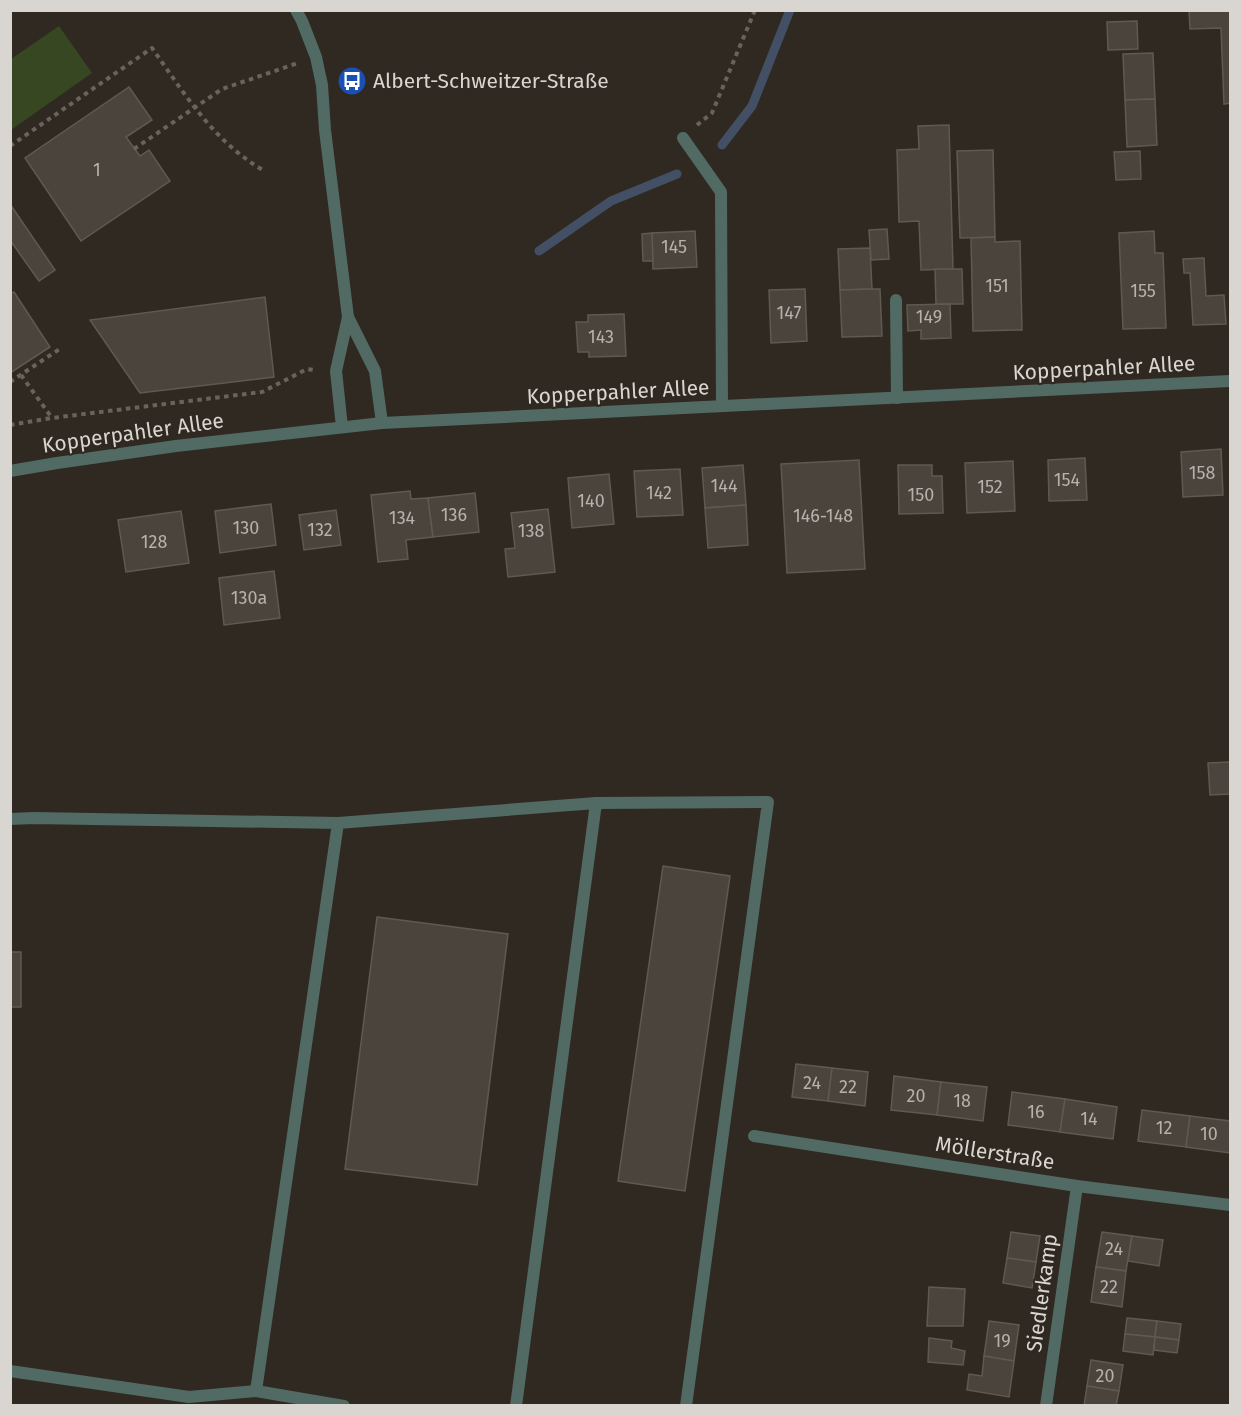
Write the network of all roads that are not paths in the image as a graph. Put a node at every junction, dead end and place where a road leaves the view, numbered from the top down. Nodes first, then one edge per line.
1 (296, 10) edge
2 (683, 138) road end
3 (896, 300) dead end
4 (348, 316) junction
5 (1230, 381) edge
6 (897, 398) junction
7 (722, 406) junction
8 (382, 423) junction
9 (342, 427) junction
10 (10, 471) edge
11 (596, 803) junction
12 (10, 819) edge
13 (338, 823) junction
14 (754, 1136) dead end
15 (1077, 1186) junction
16 (1230, 1205) edge
17 (10, 1371) edge
18 (256, 1390) junction
19 (189, 1401) edge
20 (344, 1406) edge
21 (516, 1406) edge
22 (686, 1406) edge
23 (1046, 1406) edge

1 - 4 street
2 - 7 street
3 - 6 street
4 - 8 street
4 - 9 street
5 - 6 street, Kopperpahler Allee
6 - 7 street, Kopperpahler Allee
7 - 8 street, Kopperpahler Allee
8 - 9 street, Kopperpahler Allee
9 - 10 street, Kopperpahler Allee
11 - 13 street
11 - 21 street
11 - 22 street
12 - 13 street
13 - 18 street
14 - 15 street, Möllerstraße
15 - 16 street, Möllerstraße
15 - 23 street, Siedlerkamp
17 - 19 street
18 - 19 street
18 - 20 street

